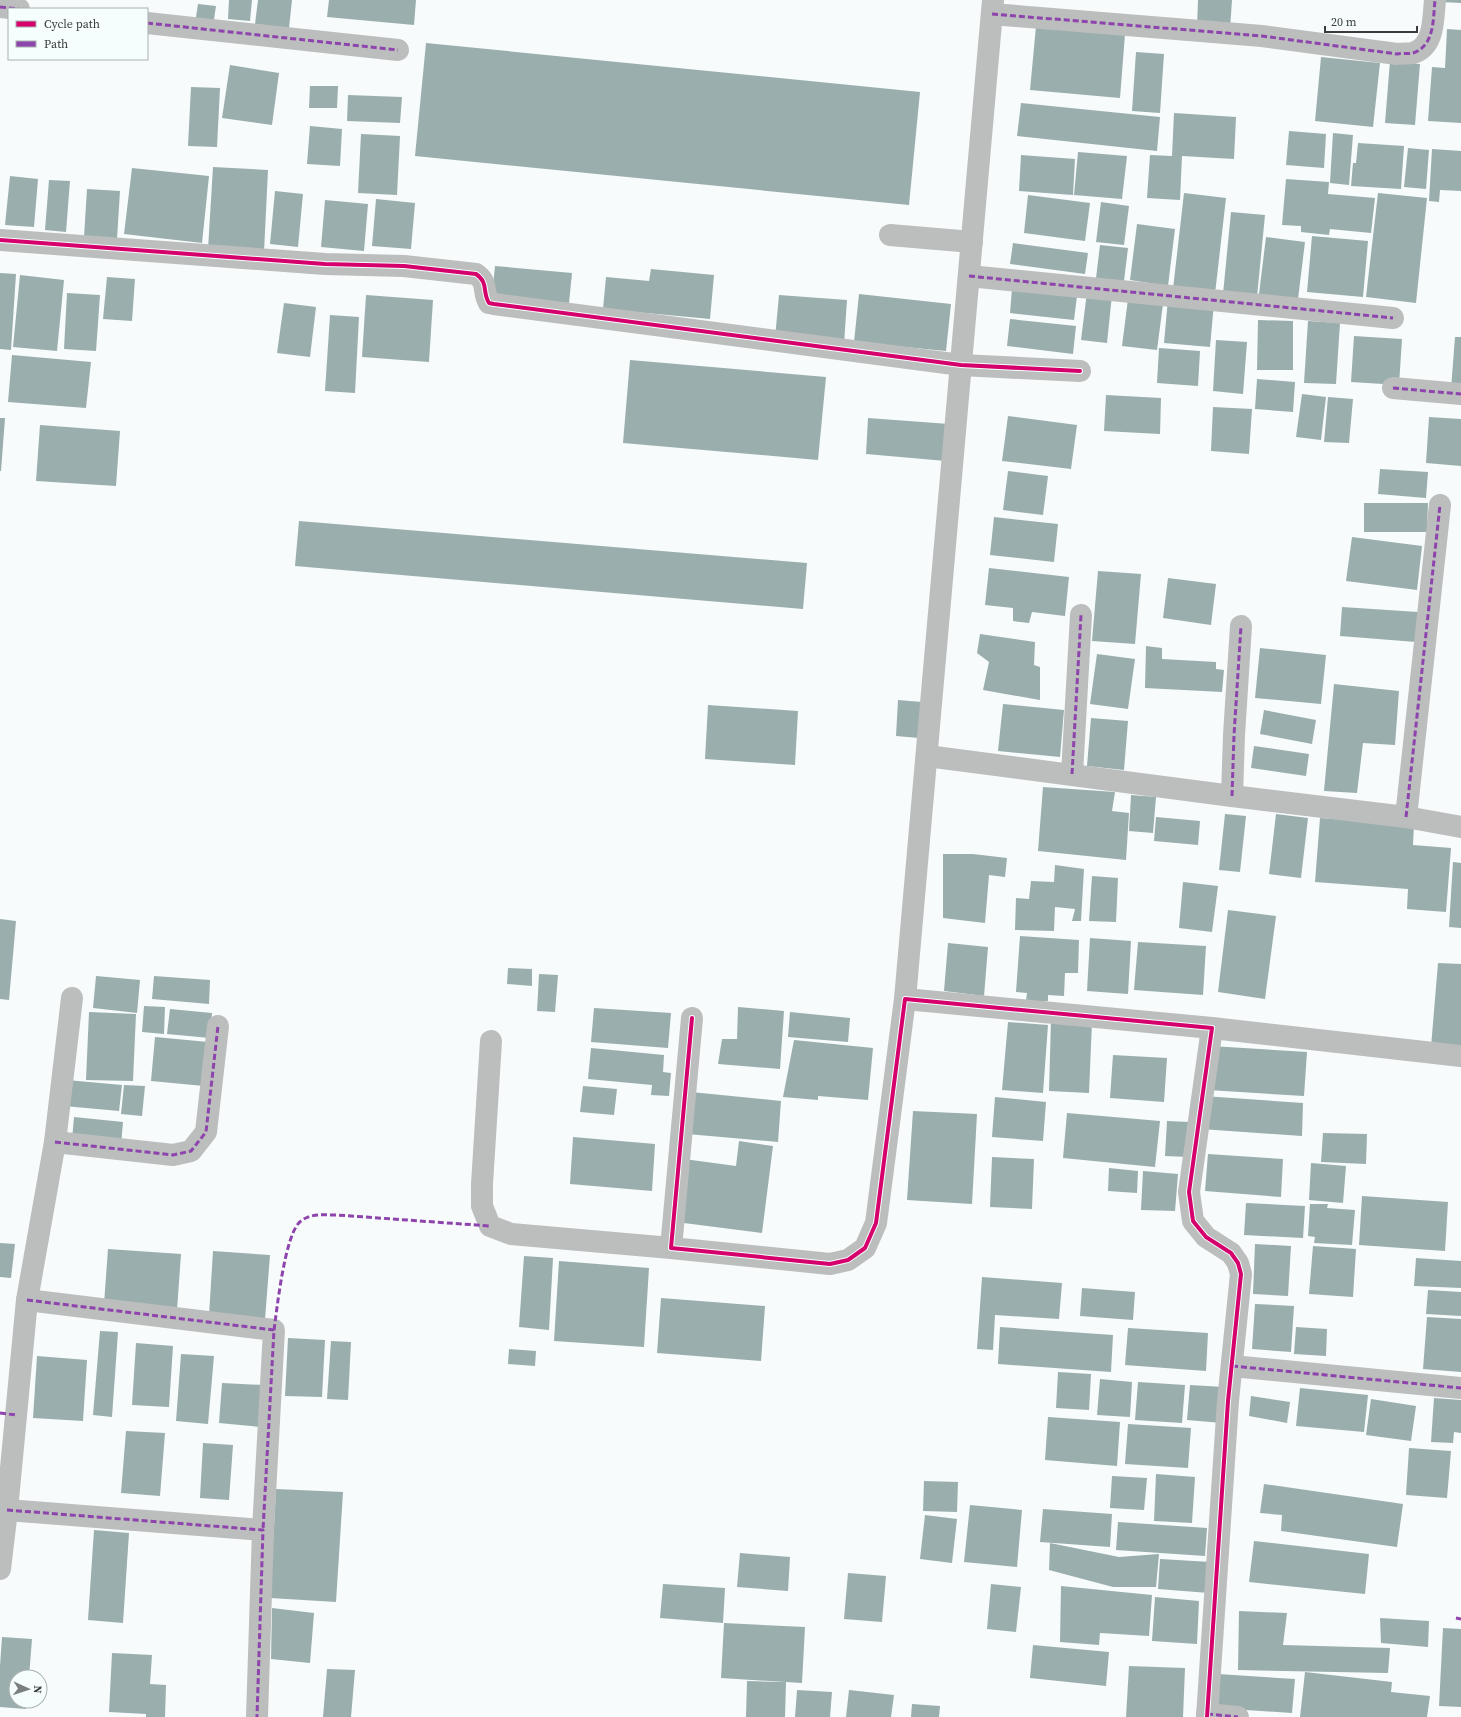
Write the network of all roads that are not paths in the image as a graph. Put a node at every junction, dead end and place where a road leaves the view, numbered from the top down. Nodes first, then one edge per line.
1 (1435, 0) edge
2 (993, 7) edge
3 (148, 23) edge
4 (398, 50) dead end
5 (890, 235) dead end
6 (0, 240) edge
7 (972, 242) junction
8 (969, 276) junction
9 (1393, 318) dead end
10 (961, 365) junction
11 (1080, 371) dead end
12 (1393, 388) dead end
13 (1461, 394) edge
14 (1440, 505) dead end
15 (1081, 615) dead end
16 (1241, 626) dead end
17 (927, 756) junction
18 (1072, 774) junction
19 (1232, 796) junction
20 (1406, 817) junction
21 (1461, 827) edge
22 (72, 998) dead end
23 (905, 999) junction
24 (692, 1018) dead end
25 (218, 1026) dead end
26 (1212, 1028) junction
27 (491, 1041) dead end
28 (1461, 1056) edge
29 (55, 1142) junction
30 (671, 1248) junction
31 (27, 1300) junction
32 (1232, 1366) junction
33 (1461, 1388) edge
34 (8, 1414) edge
35 (7, 1510) junction
36 (263, 1530) junction
37 (0, 1569) edge
38 (1207, 1715) edge
39 (257, 1717) edge
40 (1238, 1717) edge

1 - 2 street
2 - 7 street
3 - 4 street
5 - 7 street
6 - 10 street
7 - 8 street
8 - 9 street
8 - 10 street
10 - 11 street
10 - 17 street
12 - 13 street
14 - 20 street
15 - 18 street
16 - 19 street
17 - 18 street
17 - 23 street
18 - 19 street
19 - 20 street
20 - 21 street
22 - 29 street
23 - 26 street
23 - 30 street
24 - 30 street
25 - 29 street
26 - 28 street
26 - 32 street
27 - 30 street
29 - 31 street
31 - 34 street
31 - 36 street
32 - 33 street
32 - 38 street
34 - 35 street
35 - 36 street
35 - 37 street
36 - 39 street
38 - 40 street

